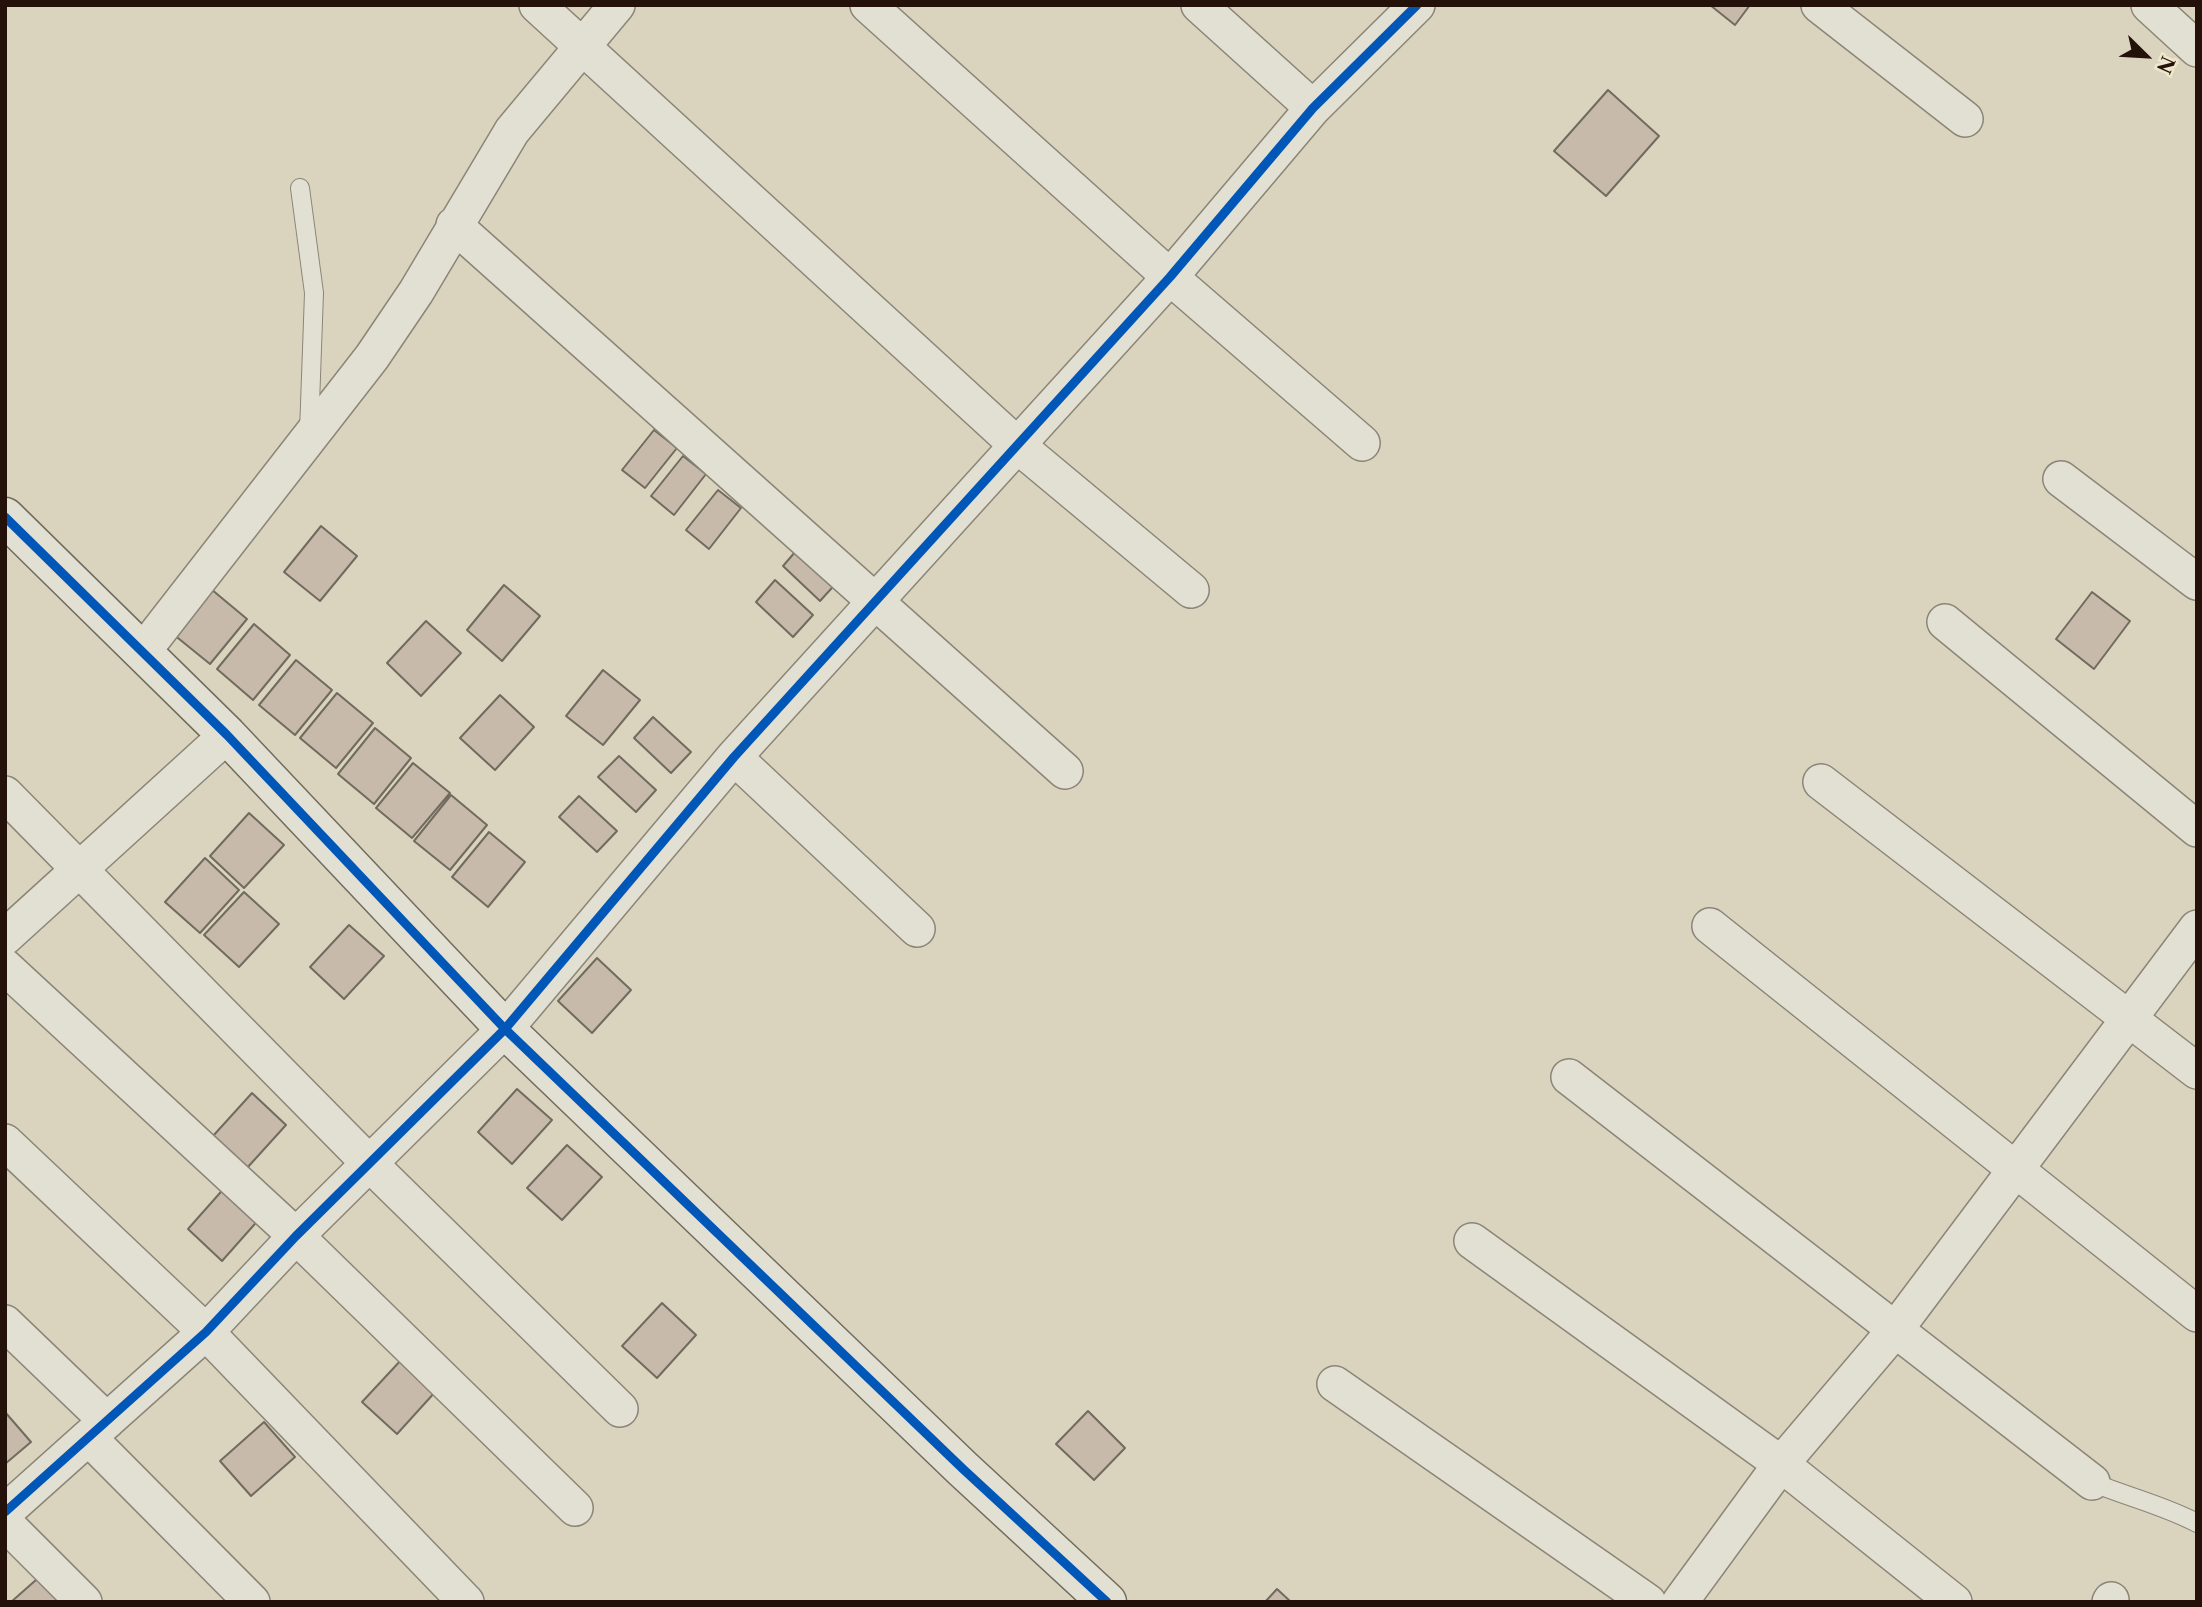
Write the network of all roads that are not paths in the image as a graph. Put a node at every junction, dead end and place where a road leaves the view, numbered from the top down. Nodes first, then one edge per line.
1 (537, 5) edge
2 (617, 5) edge
3 (867, 5) edge
4 (1199, 5) edge
5 (1417, 5) edge
6 (1819, 5) edge
7 (2149, 5) edge
8 (581, 46) junction
9 (2197, 49) edge
10 (1313, 108) junction
11 (1965, 119) dead end
12 (300, 188) dead end
13 (454, 225) junction
14 (1170, 277) junction
15 (308, 438) junction
16 (1362, 443) dead end
17 (1017, 444) junction
18 (2061, 479) dead end
19 (5, 517) edge
20 (2197, 582) edge
21 (1191, 590) dead end
22 (876, 602) junction
23 (1945, 622) dead end
24 (144, 650) junction
25 (227, 735) junction
26 (734, 757) junction
27 (1065, 771) dead end
28 (1821, 782) dead end
29 (5, 794) edge
30 (2197, 829) edge
31 (80, 869) junction
32 (1710, 926) dead end
33 (2197, 928) edge
34 (918, 929) dead end
35 (5, 937) edge
36 (5, 967) edge
37 (2128, 1017) junction
38 (505, 1029) junction
39 (2197, 1071) edge
40 (1569, 1077) dead end
41 (5, 1142) edge
42 (369, 1163) junction
43 (2013, 1168) junction
44 (296, 1236) junction
45 (1472, 1241) dead end
46 (2197, 1314) edge
47 (5, 1323) edge
48 (1895, 1330) junction
49 (206, 1332) junction
50 (1335, 1384) dead end
51 (620, 1409) dead end
52 (98, 1430) junction
53 (1781, 1464) junction
54 (2092, 1482) joint
55 (575, 1508) dead end
56 (5, 1512) edge
57 (5, 1523) edge
58 (2197, 1523) edge
59 (84, 1602) edge
60 (252, 1602) edge
61 (466, 1602) edge
62 (1107, 1602) edge
63 (1648, 1602) edge
64 (1680, 1602) edge
65 (1954, 1602) edge

1 - 8 street
2 - 8 street
3 - 14 street
4 - 10 street
5 - 10 street
6 - 11 street
7 - 9 street
8 - 13 street
8 - 17 street
10 - 14 street
12 - 15 lane
13 - 15 street
13 - 22 street
14 - 16 street
14 - 17 street
15 - 24 street
17 - 21 street
17 - 22 street
18 - 20 street
19 - 24 street
22 - 26 street
22 - 27 street
23 - 30 street
24 - 25 street
25 - 31 street
25 - 38 street
26 - 34 street
26 - 38 street
28 - 37 street
29 - 31 street
31 - 35 street
31 - 42 street
32 - 43 street
33 - 37 street
36 - 44 street
37 - 39 street
37 - 43 street
38 - 42 street
38 - 62 street
40 - 48 street
41 - 49 street
42 - 44 street
42 - 51 street
43 - 46 street
43 - 48 street
44 - 49 street
44 - 55 street
45 - 53 street
47 - 52 street
48 - 53 street
48 - 54 street
49 - 52 street
49 - 61 street
50 - 63 street
52 - 56 street
52 - 60 street
53 - 64 street
53 - 65 street
54 - 58 lane
57 - 59 street

